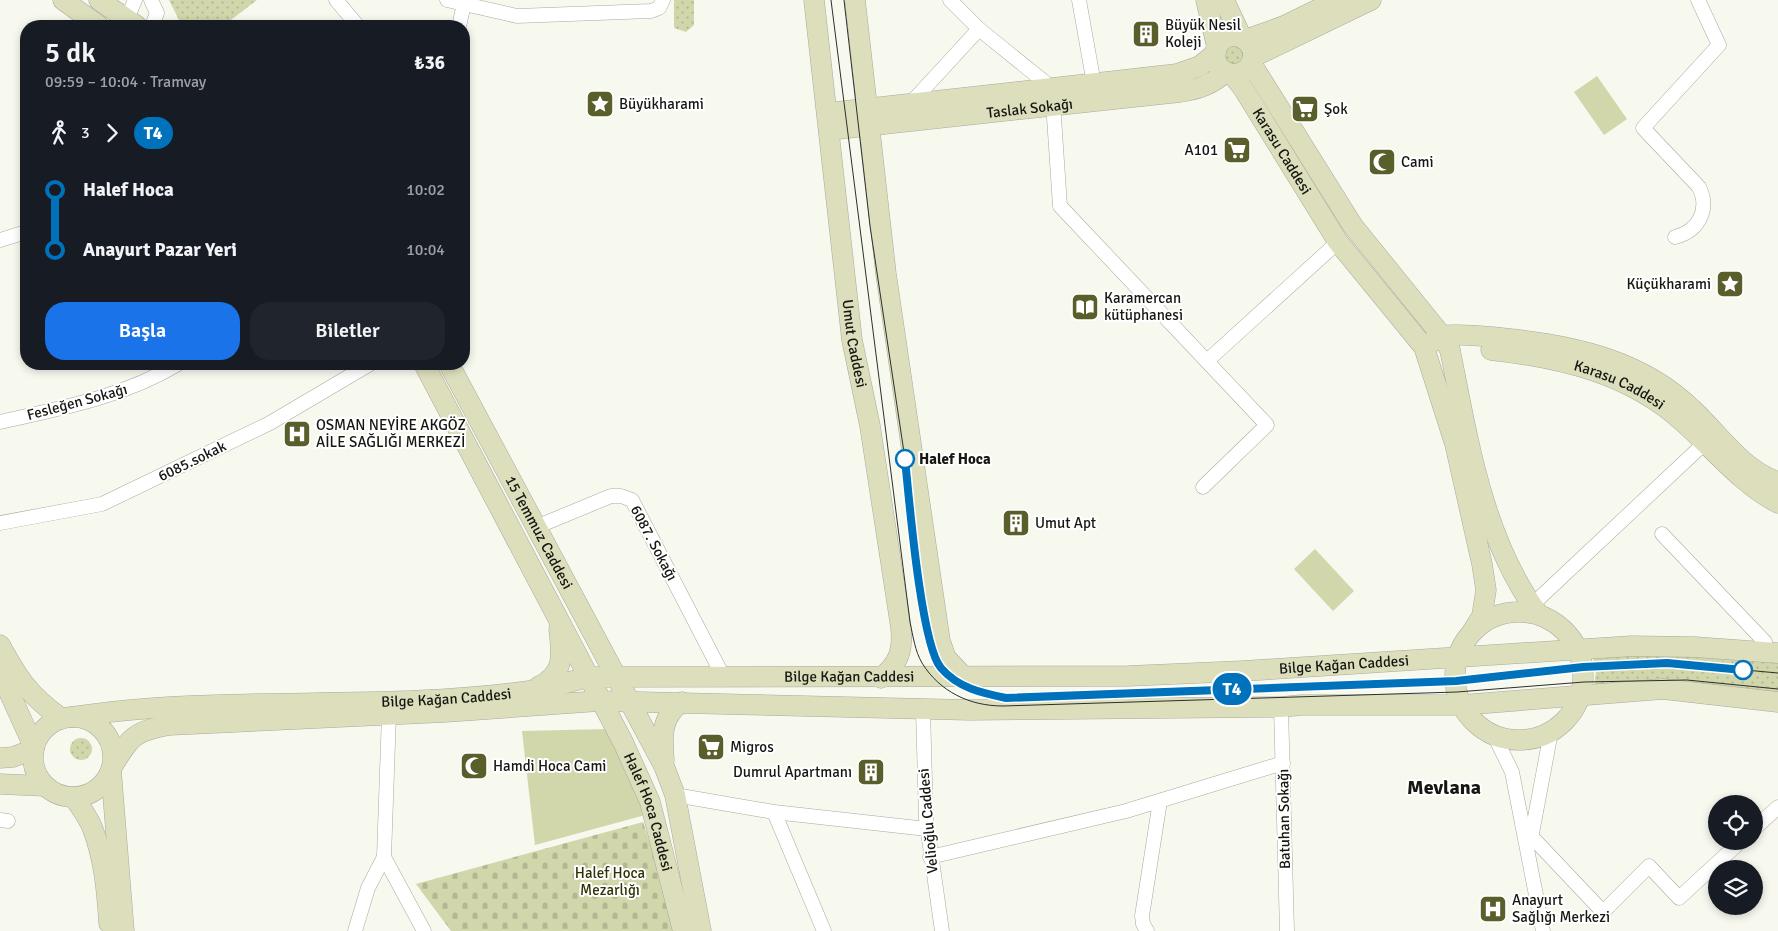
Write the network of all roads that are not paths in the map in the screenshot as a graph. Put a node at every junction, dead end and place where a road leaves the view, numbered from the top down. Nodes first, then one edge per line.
1 (63, 0) edge
2 (99, 0) edge
3 (135, 0) edge
4 (150, 0) edge
5 (336, 0) edge
6 (446, 0) edge
7 (663, 0) edge
8 (814, 0) edge
9 (854, 0) edge
10 (950, 0) edge
11 (1079, 0) edge
12 (1206, 0) edge
13 (1224, 0) edge
14 (1337, 0) edge
15 (1371, 0) edge
16 (1698, 0) edge
17 (464, 4) junction
18 (91, 20) edge
19 (124, 20) edge
20 (130, 20) edge
21 (154, 20) edge
22 (353, 20) edge
23 (460, 20) edge
24 (979, 29) junction
25 (1216, 50) junction
26 (1248, 50) junction
27 (1229, 73) junction
28 (1094, 84) junction
29 (1053, 97) junction
30 (910, 104) junction
31 (866, 117) junction
32 (828, 122) junction
33 (20, 234) edge
34 (1676, 237) dead end
35 (0, 240) edge
36 (1338, 242) junction
37 (1446, 343) junction
38 (1424, 347) junction
39 (1207, 361) junction
40 (166, 370) edge
41 (360, 370) edge
42 (427, 370) edge
43 (451, 370) edge
44 (0, 422) edge
45 (1710, 438) junction
46 (1778, 482) edge
47 (1203, 487) dead end
48 (1778, 503) edge
49 (0, 523) edge
50 (536, 527) junction
51 (1662, 534) dead end
52 (1535, 610) junction
53 (559, 622) junction
54 (1472, 632) junction
55 (0, 645) edge
56 (1578, 650) junction
57 (1772, 653) edge
58 (1458, 657) junction
59 (0, 672) edge
60 (617, 676) junction
61 (723, 676) junction
62 (963, 676) junction
63 (588, 678) junction
64 (881, 678) junction
65 (530, 691) junction
66 (1580, 696) junction
67 (630, 700) junction
68 (599, 701) junction
69 (682, 702) junction
70 (1774, 705) edge
71 (1462, 706) junction
72 (1280, 707) junction
73 (923, 710) junction
74 (390, 714) junction
75 (67, 718) junction
76 (1551, 732) junction
77 (1494, 735) junction
78 (34, 748) junction
79 (0, 758) edge
80 (1283, 763) junction
81 (664, 766) junction
82 (112, 768) junction
83 (0, 784) edge
84 (45, 786) junction
85 (675, 795) junction
86 (74, 797) junction
87 (1160, 801) junction
88 (1778, 807) edge
89 (774, 812) junction
90 (1763, 821) edge
91 (927, 829) junction
92 (1531, 836) junction
93 (1731, 850) edge
94 (1529, 852) junction
95 (384, 857) junction
96 (930, 857) junction
97 (110, 931) edge
98 (124, 931) edge
99 (355, 931) edge
100 (424, 931) edge
101 (683, 931) edge
102 (701, 931) edge
103 (824, 931) edge
104 (942, 931) edge
105 (1147, 931) edge
106 (1287, 931) edge
107 (1543, 931) edge

1 - 18 street
2 - 19 street
3 - 20 street
4 - 21 street
5 - 22 street
6 - 17 street
7 - 17 street
8 - 32 street, Umut Caddesi
9 - 31 street
10 - 24 street
11 - 28 street
12 - 25 street
13 - 26 street, Karasu Caddesi
14 - 26 street
15 - 26 street
16 - 34 street
17 - 23 street
24 - 29 street
24 - 30 street
25 - 26 street
25 - 27 street
25 - 28 street, Taslak Sokağı
26 - 27 street
26 - 37 street, Karasu Caddesi
27 - 29 street, Taslak Sokağı
27 - 36 street, Karasu Caddesi
28 - 29 street, Taslak Sokağı
29 - 30 street, Taslak Sokağı
29 - 31 street, Taslak Sokağı
29 - 39 street
30 - 31 street, Taslak Sokağı
31 - 32 street, Taslak Sokağı
31 - 62 street
32 - 64 street, Umut Caddesi
33 - 35 street
36 - 38 street, Karasu Caddesi
36 - 39 street
37 - 38 street
37 - 45 street, Karasu Caddesi
37 - 52 street
38 - 54 street
39 - 47 street
40 - 44 street, Fesleğen Sokağı
41 - 49 street, 6085.sokak
42 - 53 street, 15 Temmuz Caddesi
43 - 50 street, 15 Temmuz Caddesi
45 - 46 street, Karasu Caddesi
45 - 48 street, Karasu Caddesi
45 - 52 street
50 - 60 street, 15 Temmuz Caddesi
50 - 61 street, 6087. Sokağı
51 - 57 street
52 - 54 street
52 - 56 street
53 - 63 street, 15 Temmuz Caddesi
53 - 65 street
54 - 58 street
55 - 75 street
56 - 57 street, Bilge Kağan Caddesi
56 - 58 street, Bilge Kağan Caddesi
56 - 66 street
58 - 62 street, Bilge Kağan Caddesi
58 - 71 street
59 - 78 street
60 - 61 street, Bilge Kağan Caddesi
60 - 63 street, Bilge Kağan Caddesi
60 - 67 street, 15 Temmuz Caddesi
61 - 64 street, Bilge Kağan Caddesi
62 - 64 street, Bilge Kağan Caddesi
63 - 65 street, Bilge Kağan Caddesi
63 - 68 street, 15 Temmuz Caddesi
65 - 75 street, Bilge Kağan Caddesi
66 - 70 street, Bilge Kağan Caddesi
66 - 71 street, Bilge Kağan Caddesi
66 - 76 street
67 - 68 street, Bilge Kağan Caddesi
67 - 69 street, Bilge Kağan Caddesi
67 - 81 street, Halef Hoca Caddesi
68 - 74 street, Bilge Kağan Caddesi
68 - 101 street, Halef Hoca Caddesi
69 - 73 street, Bilge Kağan Caddesi
69 - 81 street
71 - 72 street, Bilge Kağan Caddesi
71 - 77 street
72 - 73 street, Bilge Kağan Caddesi
72 - 80 street, Batuhan Sokağı
73 - 91 street, Velioğlu Caddesi
74 - 82 street, Bilge Kağan Caddesi
74 - 95 street
75 - 78 street
75 - 82 street
76 - 77 street
76 - 92 street
77 - 94 street
78 - 79 street
78 - 84 street
80 - 87 street
80 - 106 street, Batuhan Sokağı
81 - 85 street, Halef Hoca Caddesi
82 - 86 street
82 - 98 street
83 - 84 street
84 - 86 street
85 - 89 street
85 - 102 street, Halef Hoca Caddesi
86 - 97 street
87 - 96 street
87 - 105 street
88 - 90 street
89 - 91 street
89 - 103 street
91 - 96 street, Velioğlu Caddesi
92 - 93 street
92 - 94 street
94 - 107 street
95 - 99 street
95 - 100 street
96 - 104 street, Velioğlu Caddesi

